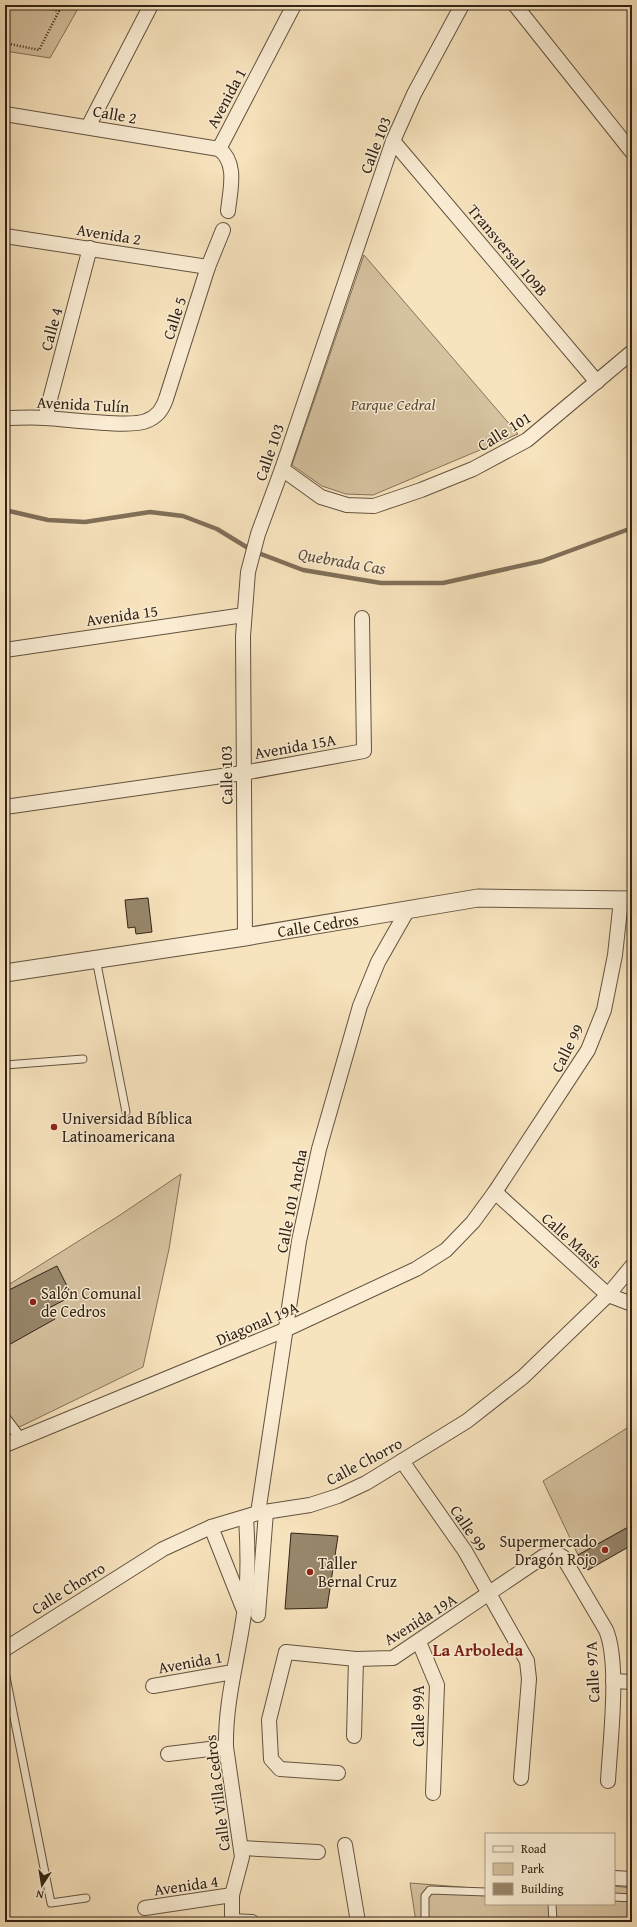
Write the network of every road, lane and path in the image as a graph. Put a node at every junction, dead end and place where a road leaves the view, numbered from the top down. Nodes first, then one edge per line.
1 (31, 5) edge
2 (151, 5) edge
3 (294, 5) edge
4 (462, 5) edge
5 (515, 5) edge
6 (5, 42) edge
7 (5, 114) edge
8 (88, 127) junction
9 (393, 141) junction
10 (219, 149) junction
11 (632, 152) edge
12 (228, 211) dead end
13 (222, 230) dead end
14 (5, 236) edge
15 (90, 248) junction
16 (208, 267) junction
17 (632, 352) edge
18 (597, 382) junction
19 (157, 416) joint
20 (5, 418) edge
21 (45, 418) junction
22 (282, 469) junction
23 (244, 615) junction
24 (362, 618) dead end
25 (5, 650) edge
26 (243, 773) junction
27 (5, 807) edge
28 (626, 900) edge
29 (407, 911) junction
30 (245, 938) junction
31 (96, 959) junction
32 (5, 973) edge
33 (83, 1059) dead end
34 (5, 1065) edge
35 (126, 1112) dead end
36 (495, 1192) junction
37 (632, 1266) edge
38 (608, 1295) junction
39 (632, 1304) edge
40 (287, 1329) junction
41 (5, 1418) edge
42 (21, 1439) junction
43 (5, 1445) edge
44 (402, 1461) junction
45 (257, 1514) junction
46 (211, 1527) junction
47 (556, 1553) joint
48 (490, 1594) junction
49 (251, 1613) junction
50 (419, 1642) junction
51 (5, 1648) edge
52 (356, 1659) junction
53 (5, 1672) edge
54 (233, 1672) junction
55 (613, 1681) junction
56 (632, 1682) edge
57 (153, 1686) dead end
58 (354, 1736) dead end
59 (226, 1747) junction
60 (168, 1754) dead end
61 (338, 1773) dead end
62 (521, 1778) dead end
63 (608, 1781) dead end
64 (433, 1793) dead end
65 (345, 1845) dead end
66 (241, 1848) junction
67 (318, 1852) dead end
68 (615, 1878) edge
69 (632, 1879) edge
70 (485, 1892) edge
71 (232, 1895) junction
72 (86, 1898) dead end
73 (615, 1898) edge
74 (632, 1898) edge
75 (552, 1905) edge
76 (145, 1908) dead end
77 (232, 1921) edge
78 (252, 1922) edge
79 (358, 1922) edge
80 (425, 1922) edge
81 (553, 1922) edge

1 - 6 path
2 - 8 street
3 - 10 street, Avenida 1
4 - 9 street, Calle 103
5 - 11 street
7 - 8 street, Calle 2
8 - 10 street, Calle 2
9 - 18 street, Transversal 109B
9 - 22 street, Calle 103
10 - 12 street, Avenida 1
13 - 16 street, Calle 5
14 - 15 street, Avenida 2
15 - 16 street, Avenida 2
15 - 21 street, Calle 4
16 - 19 street, Calle 5
17 - 18 street, Calle 101
18 - 22 street, Calle 101
19 - 21 street, Avenida Tulín
20 - 21 street, Avenida Tulín
22 - 23 street, Calle 103
23 - 25 street, Avenida 15
23 - 26 street, Calle 103
24 - 26 street, Avenida 15A
26 - 27 street, Avenida 15A
26 - 30 street, Calle 103
28 - 29 street, Calle Cedros
28 - 36 street, Calle 99
29 - 30 street, Calle Cedros
29 - 40 street, Calle 101 Ancha
30 - 31 street, Calle Cedros
31 - 32 street, Calle Cedros
31 - 35 lane
33 - 34 lane
36 - 38 street, Calle Masís
36 - 40 street, Diagonal 19A
37 - 38 street, Calle Chorro
38 - 39 street, Calle Masís
38 - 44 street, Calle Chorro
40 - 42 street, Diagonal 19A
40 - 45 street, Calle 101 Ancha
41 - 42 street
42 - 43 street, Diagonal 19A
44 - 45 street, Calle Chorro
44 - 48 street, Calle 99
45 - 46 street, Calle Chorro
45 - 49 street
45 - 49 street
46 - 49 street
46 - 51 street, Calle Chorro
47 - 48 street, Avenida 19A
47 - 55 street, Calle 97A
48 - 50 street, Avenida 19A
48 - 62 street, Calle 99
49 - 54 street, Calle Villa Cedros
50 - 52 street, Avenida 19A
50 - 64 street, Calle 99A
52 - 58 street
52 - 61 street, Avenida 19A
53 - 72 lane
54 - 57 street, Avenida 1
54 - 59 street, Calle Villa Cedros
55 - 56 street
55 - 63 street, Calle 97A
59 - 60 street
59 - 66 street, Calle Villa Cedros
65 - 79 street
66 - 67 street
66 - 71 street, Calle Villa Cedros
68 - 69 street
70 - 80 lane
71 - 76 street, Avenida 4
71 - 77 street, Calle Villa Cedros
73 - 74 lane
75 - 81 lane
77 - 78 street

